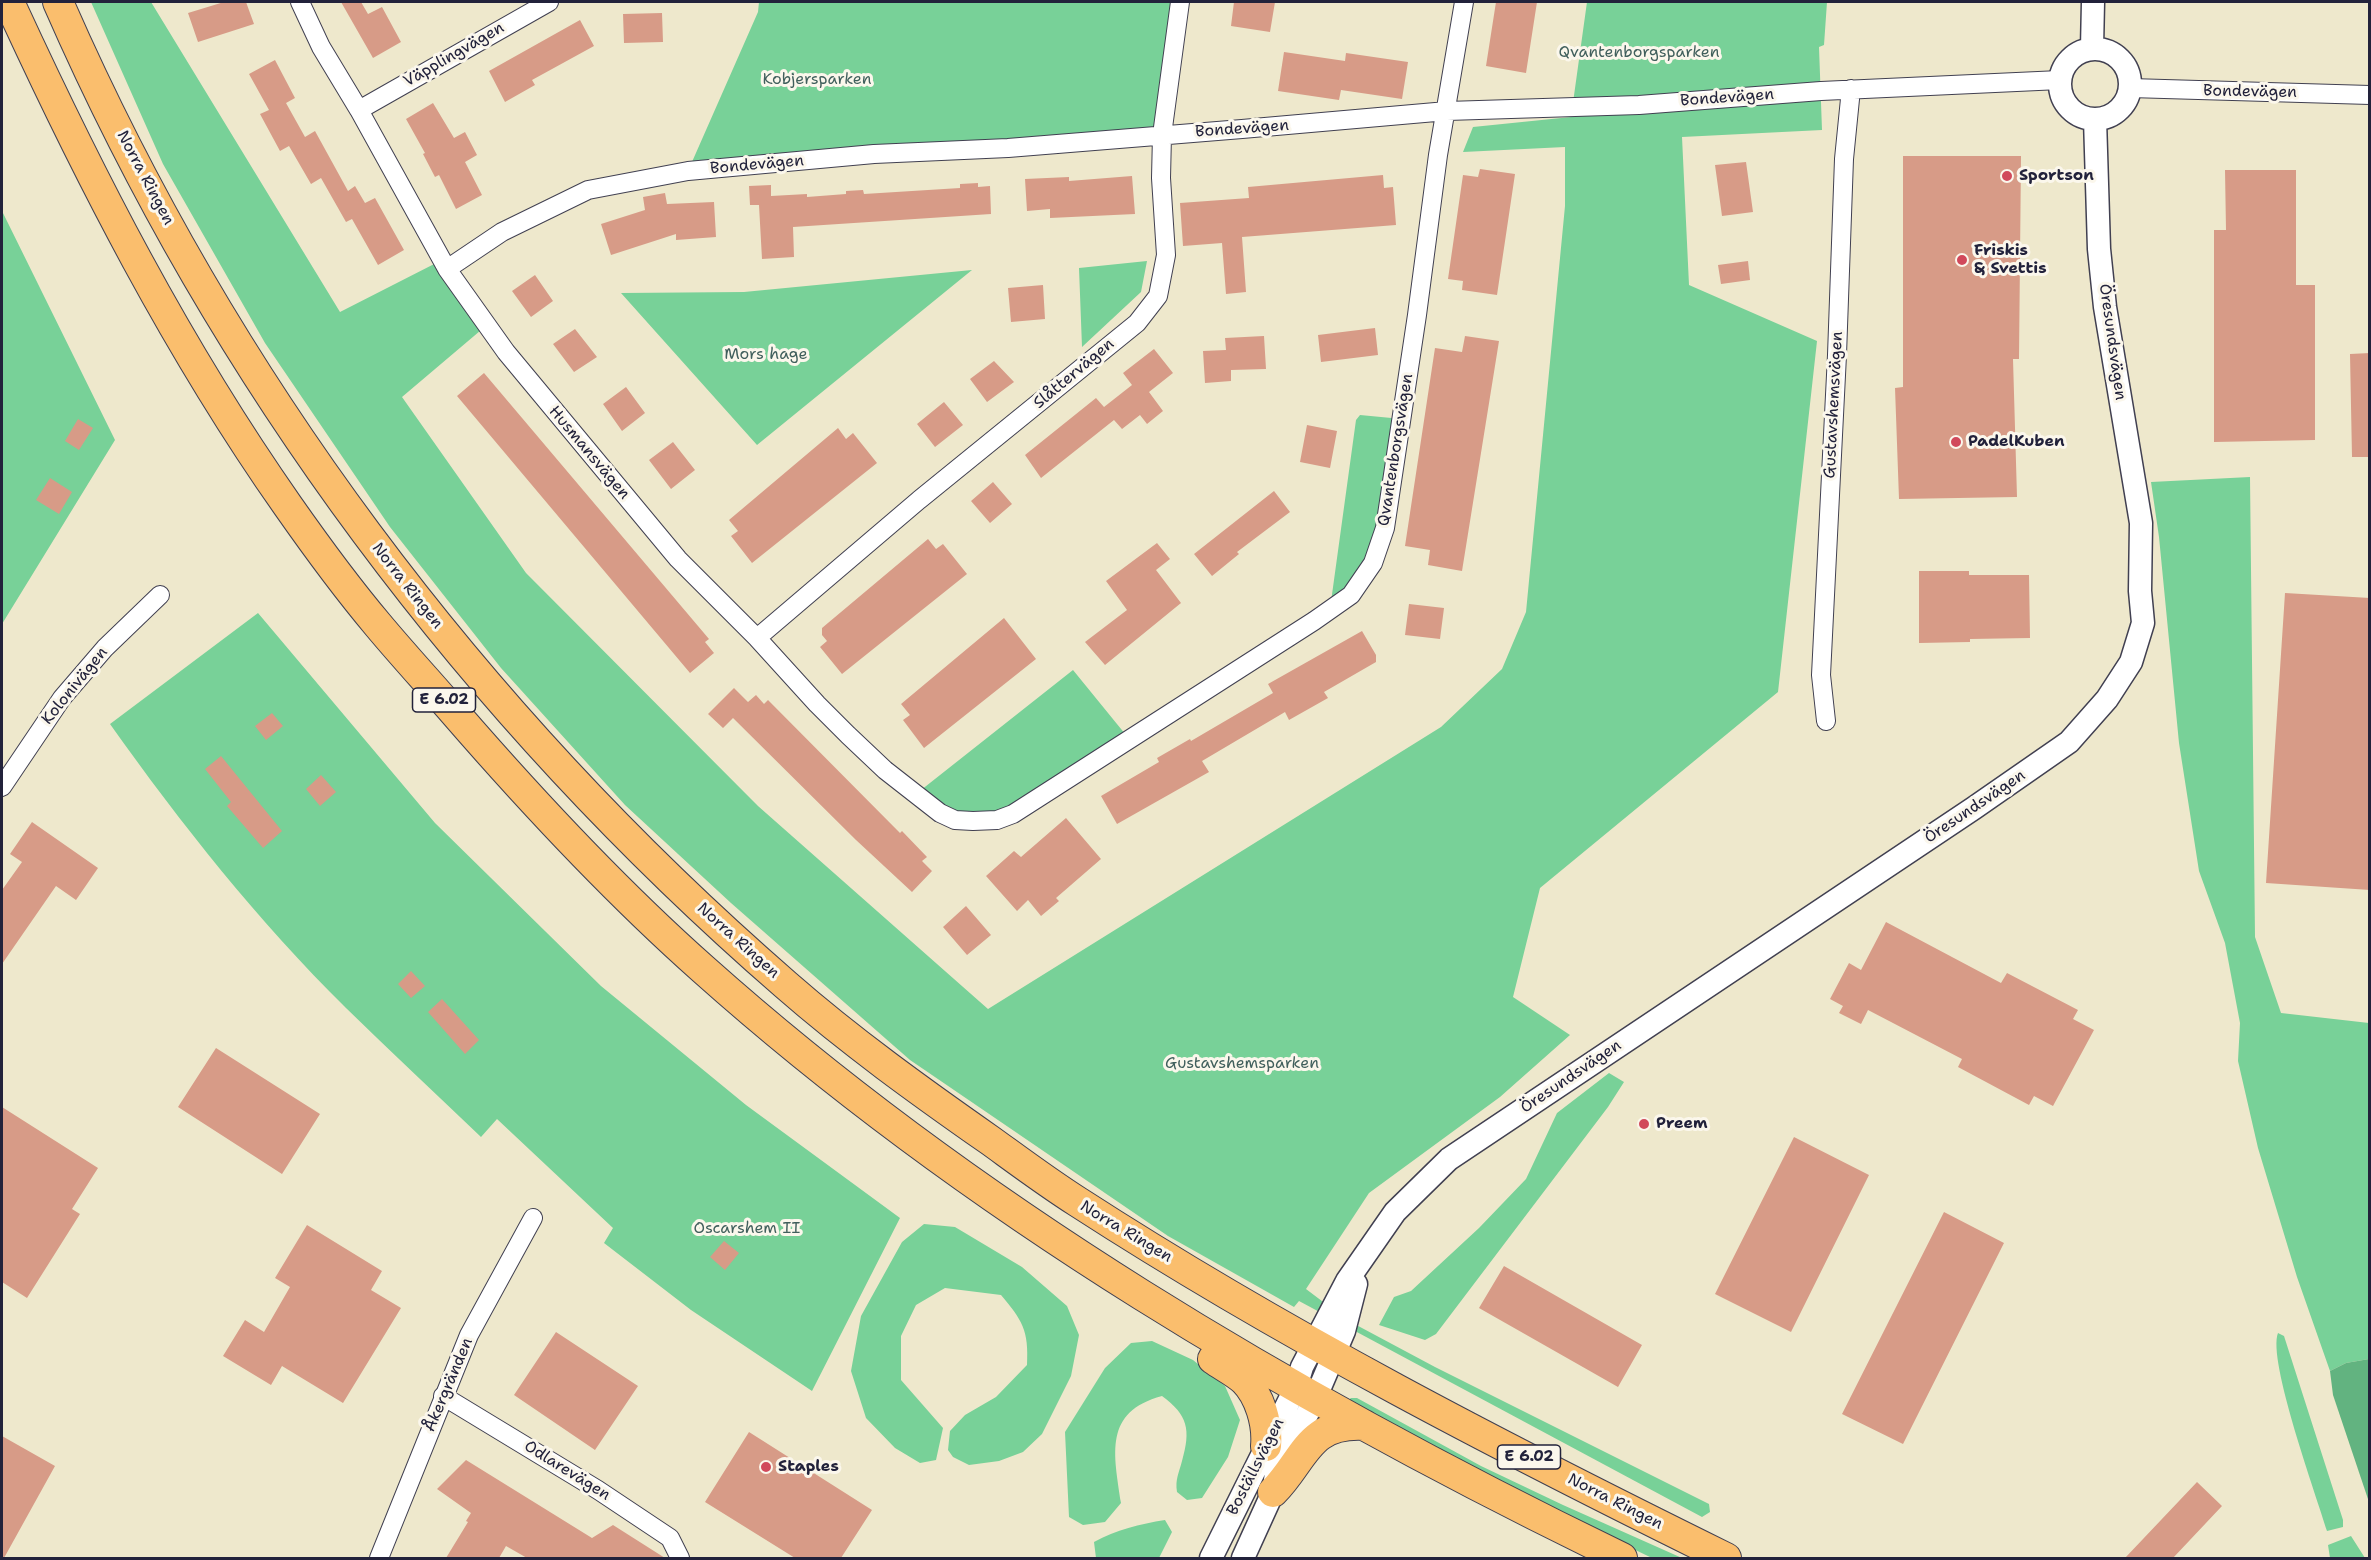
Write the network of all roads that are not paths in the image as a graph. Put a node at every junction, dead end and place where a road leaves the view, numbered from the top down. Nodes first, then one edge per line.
1 (9, 2) edge
2 (58, 2) edge
3 (300, 2) edge
4 (549, 2) edge
5 (1180, 2) edge
6 (1464, 2) edge
7 (2093, 2) edge
8 (2092, 48) junction
9 (2060, 80) junction
10 (2130, 88) junction
11 (1851, 89) junction
12 (2370, 94) edge
13 (359, 110) junction
14 (1447, 111) junction
15 (2095, 119) junction
16 (1162, 135) junction
17 (447, 269) junction
18 (160, 595) dead end
19 (757, 638) junction
20 (1826, 721) dead end
21 (2, 787) edge
22 (973, 821) joint
23 (533, 1218) dead end
24 (1132, 1287) junction
25 (1313, 1375) junction
26 (443, 1396) junction
27 (1364, 1425) junction
28 (1266, 1446) junction
29 (1273, 1492) junction
30 (380, 1558) edge
31 (680, 1558) edge
32 (1211, 1558) edge
33 (1243, 1558) edge
34 (1622, 1558) edge
35 (1726, 1558) edge

1 - 24 main road, Norra Ringen / E 6.02
2 - 25 main road, Norra Ringen / E 6.02
3 - 13 street, Husmansvägen
4 - 13 street, Väpplingvägen
5 - 16 street, Slåttervägen
6 - 14 street, Qvantenborgsvägen
7 - 8 street
8 - 9 street
8 - 10 street
9 - 11 street, Bondevägen
9 - 15 street
10 - 12 street, Bondevägen
10 - 15 street
11 - 14 street, Bondevägen
11 - 20 street, Gustavshemsvägen
13 - 17 street, Husmansvägen
14 - 16 street, Bondevägen
14 - 22 street, Qvantenborgsvägen
15 - 25 street, Öresundsvägen
16 - 17 street, Bondevägen
16 - 19 street, Slåttervägen
17 - 19 street, Husmansvägen
18 - 21 street, Kolonivägen
19 - 22 street, Husmansvägen
23 - 26 street, Åkergränden
24 - 25 main road, Norra Ringen / E 6.02
24 - 28 main road
25 - 27 main road, Norra Ringen / E 6.02
25 - 28 street, Boställsvägen
25 - 29 street, Boställsvägen
25 - 35 main road, Norra Ringen / E 6.02
26 - 30 street, Åkergränden
26 - 31 street, Odlarevägen
27 - 29 main road
27 - 34 main road, Norra Ringen / E 6.02
28 - 32 street, Boställsvägen
29 - 33 street, Boställsvägen

